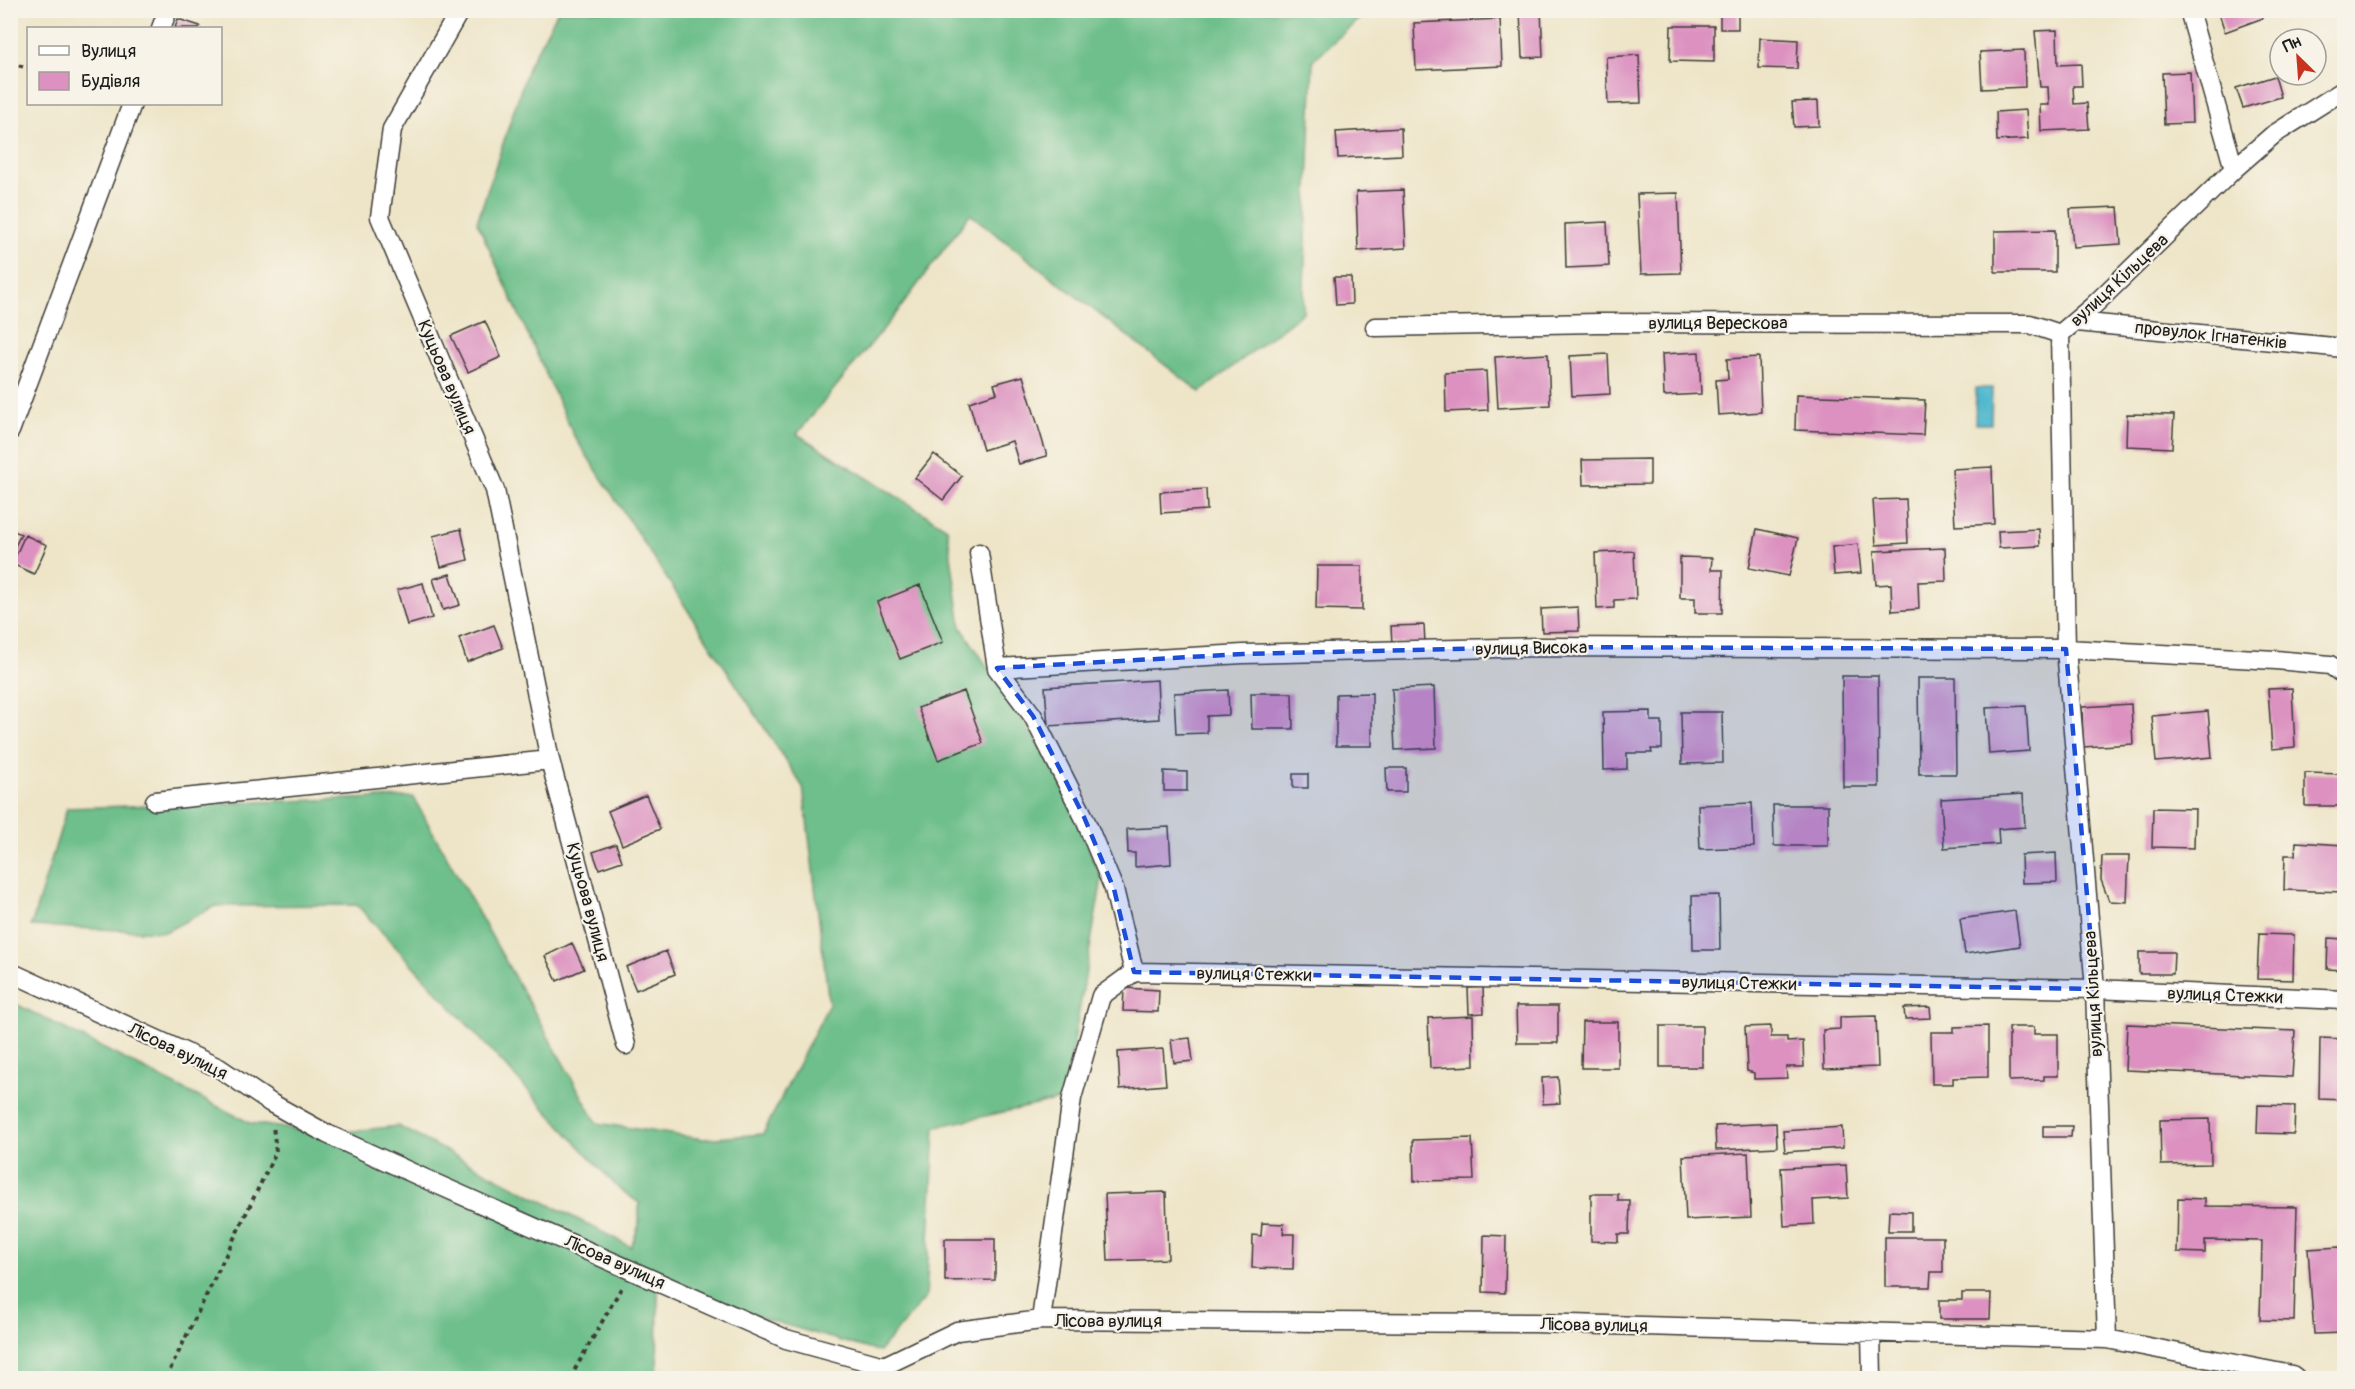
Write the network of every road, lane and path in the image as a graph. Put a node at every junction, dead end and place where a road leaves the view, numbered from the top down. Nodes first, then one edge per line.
1 (168, 10) edge
2 (460, 10) edge
3 (2189, 10) edge
4 (161, 27) edge
5 (10, 63) edge
6 (27, 68) edge
7 (2344, 90) edge
8 (132, 105) edge
9 (2234, 169) junction
10 (2076, 322) junction
11 (1375, 327) dead end
12 (2060, 334) junction
13 (2344, 348) edge
14 (10, 431) edge
15 (979, 553) dead end
16 (2066, 649) junction
17 (997, 668) junction
18 (2344, 675) edge
19 (550, 760) junction
20 (155, 801) dead end
21 (10, 972) edge
22 (1134, 972) junction
23 (2095, 989) junction
24 (2344, 1000) edge
25 (626, 1045) dead end
26 (271, 1103) junction
27 (632, 1270) junction
28 (1041, 1320) junction
29 (1872, 1332) junction
30 (2107, 1339) junction
31 (884, 1372) edge
32 (166, 1378) edge
33 (570, 1378) edge
34 (1872, 1378) edge
35 (2296, 1378) edge

1 - 4 street
2 - 19 street, Куцьова вулиця
3 - 9 street
5 - 6 path
7 - 9 street, вулиця Кільцева
8 - 14 street
9 - 10 street, вулиця Кільцева
10 - 12 street, вулиця Кільцева
10 - 13 street, провулок Ігнатенків
11 - 12 street, вулиця Верескова
12 - 16 street, вулиця Кільцева
15 - 17 street
16 - 17 street, вулиця Висока
16 - 18 street
16 - 23 street, вулиця Кільцева
17 - 22 street
19 - 20 street
19 - 25 street, Куцьова вулиця
21 - 26 street, Лісова вулиця
22 - 23 street, вулиця Стежки
22 - 28 street
23 - 24 street, вулиця Стежки
23 - 30 street, вулиця Кільцева
26 - 27 street, Лісова вулиця
26 - 32 path
27 - 31 street, Лісова вулиця
27 - 33 path
28 - 29 street, Лісова вулиця
28 - 31 street, Лісова вулиця
29 - 30 street, Лісова вулиця
29 - 34 street
30 - 35 street, Лісова вулиця

